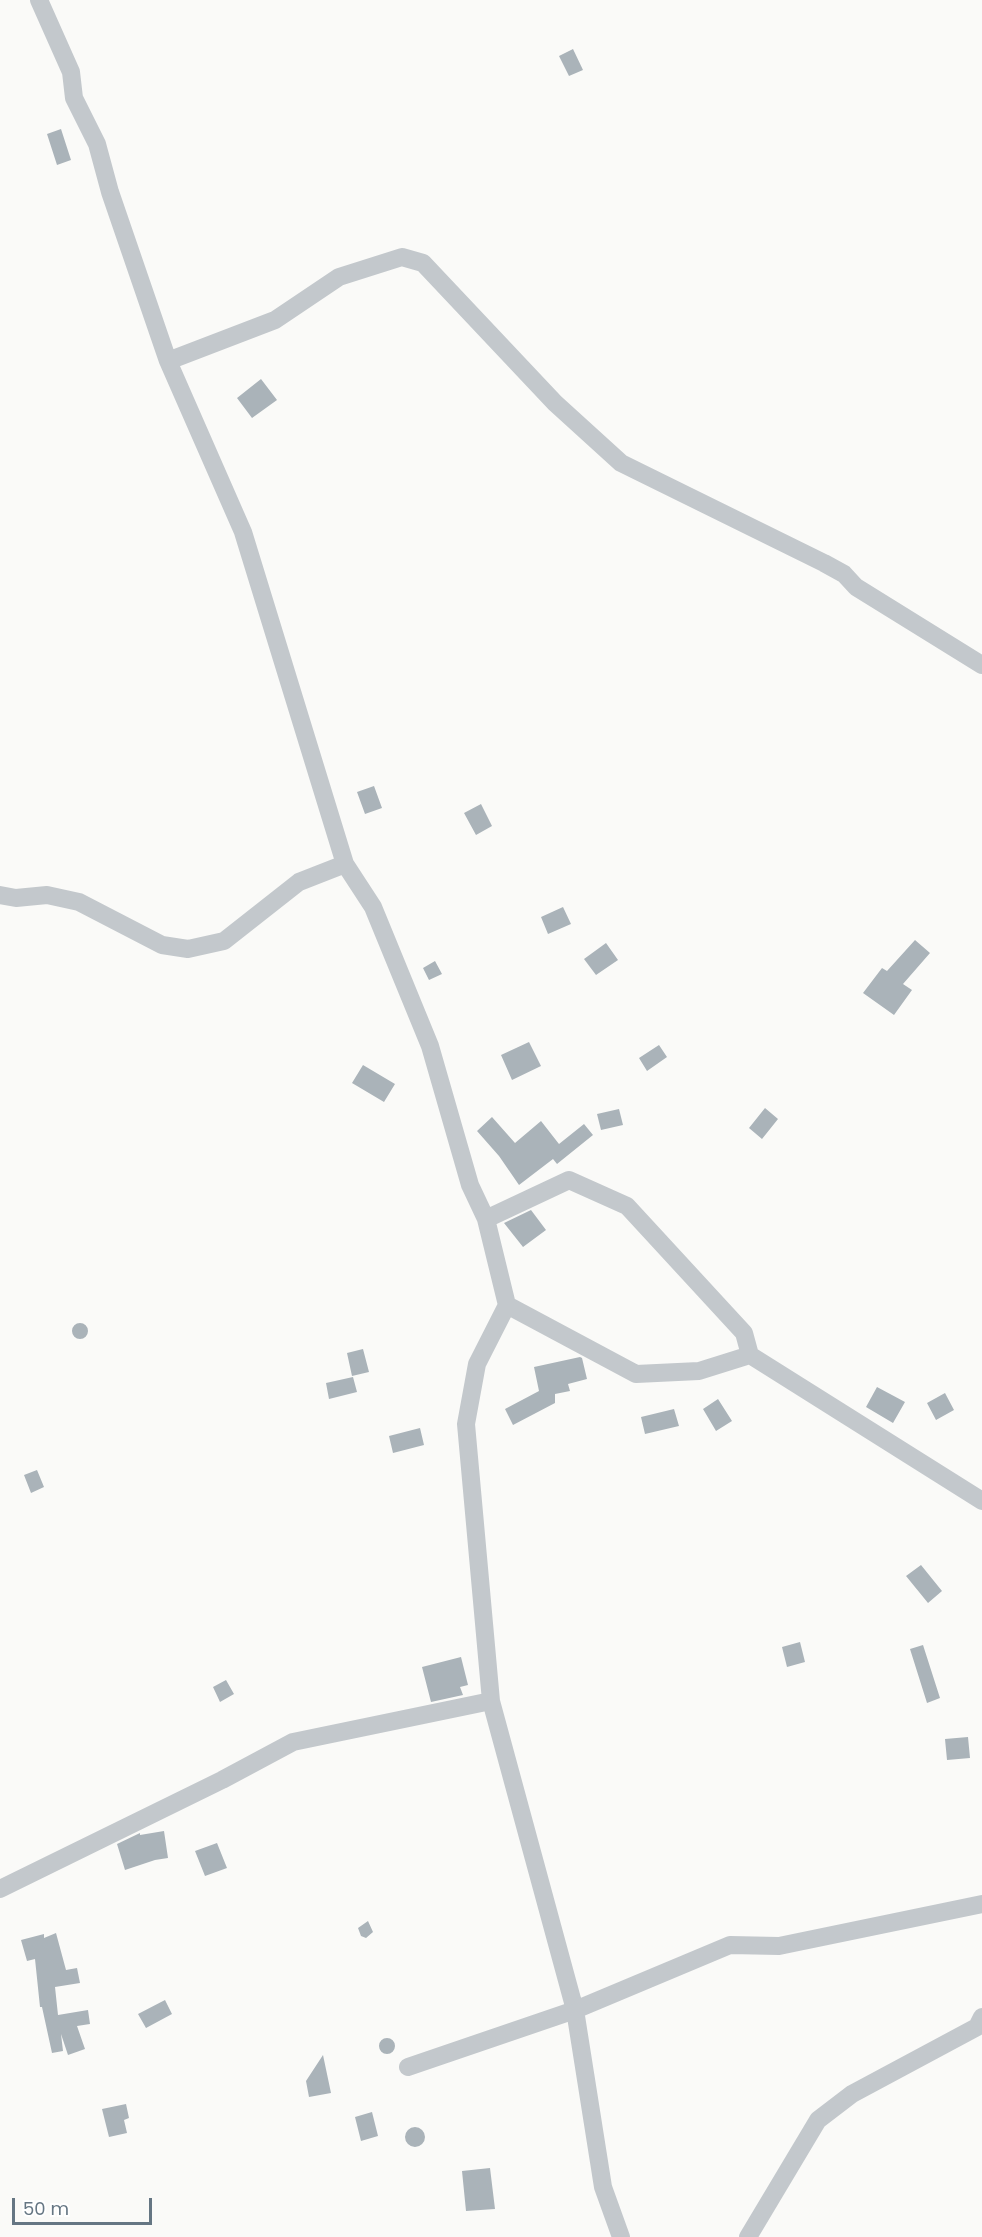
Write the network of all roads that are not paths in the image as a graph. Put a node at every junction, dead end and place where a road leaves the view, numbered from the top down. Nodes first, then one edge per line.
1 (39, 0) edge
2 (168, 361) junction
3 (982, 665) edge
4 (345, 864) junction
5 (0, 895) edge
6 (486, 1219) junction
7 (507, 1305) junction
8 (750, 1355) junction
9 (982, 1501) edge
10 (491, 1701) junction
11 (0, 1890) edge
12 (982, 1904) edge
13 (575, 2010) junction
14 (982, 2017) edge
15 (408, 2067) dead end
16 (621, 2237) edge
17 (748, 2237) edge

1 - 2 street
2 - 3 street
2 - 4 street
4 - 5 street
4 - 6 street
6 - 7 street
6 - 8 street
7 - 8 street
7 - 10 street
8 - 9 street
10 - 11 street
10 - 13 street
12 - 13 street
13 - 15 street
13 - 16 street
14 - 17 street

